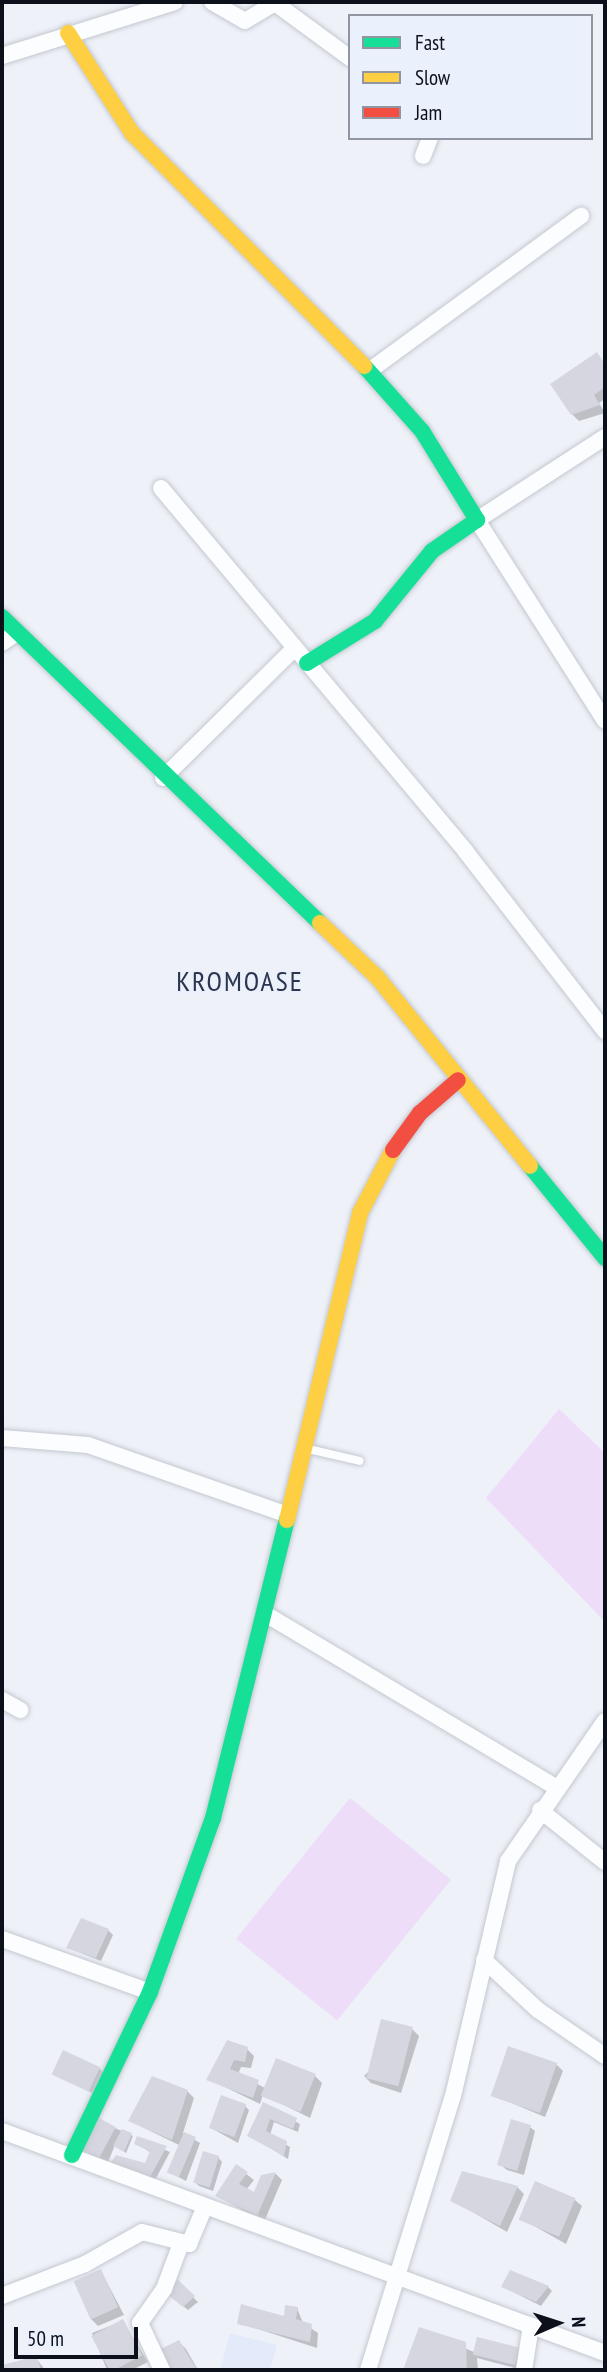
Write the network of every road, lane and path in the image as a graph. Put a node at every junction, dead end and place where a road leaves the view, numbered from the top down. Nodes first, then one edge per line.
1 (174, 2) edge
2 (212, 2) edge
3 (276, 2) edge
4 (68, 33) junction
5 (2, 56) edge
6 (348, 56) edge
7 (429, 140) edge
8 (423, 156) dead end
9 (581, 216) dead end
10 (369, 371) junction
11 (605, 437) edge
12 (161, 488) dead end
13 (477, 520) junction
14 (2, 617) edge
15 (8, 639) edge
16 (294, 649) junction
17 (307, 663) junction
18 (605, 721) edge
19 (163, 778) junction
20 (605, 1031) edge
21 (458, 1080) junction
22 (605, 1258) edge
23 (2, 1438) edge
24 (304, 1448) junction
25 (360, 1461) dead end
26 (288, 1515) junction
27 (267, 1615) junction
28 (2, 1700) edge
29 (20, 1710) dead end
30 (605, 1721) edge
31 (555, 1787) junction
32 (540, 1810) junction
33 (605, 1862) edge
34 (2, 1939) edge
35 (485, 1960) junction
36 (150, 1992) junction
37 (605, 2056) edge
38 (2, 2131) edge
39 (72, 2155) junction
40 (204, 2209) junction
41 (180, 2246) junction
42 (398, 2279) junction
43 (2, 2296) edge
44 (531, 2326) junction
45 (605, 2353) edge
46 (162, 2370) edge
47 (368, 2370) edge
48 (524, 2370) edge

1 - 4 street
2 - 3 street
3 - 6 street
4 - 5 street
4 - 10 street
7 - 8 street
9 - 10 street
10 - 13 street
11 - 13 street
12 - 16 street
13 - 17 street
13 - 18 street
14 - 15 street
15 - 19 street
16 - 17 street
16 - 19 street
17 - 20 street
19 - 21 street
21 - 22 street
21 - 24 street
23 - 26 street
24 - 25 lane
24 - 26 street
26 - 27 street
27 - 31 street
27 - 36 street
28 - 29 street
30 - 31 street
31 - 32 street
32 - 33 street
32 - 35 street
34 - 36 street
35 - 37 street
35 - 42 street
36 - 39 street
38 - 39 street
39 - 40 street
40 - 41 street
40 - 42 street
41 - 43 street
41 - 46 street
42 - 44 street
42 - 47 street
44 - 45 street
44 - 48 street

